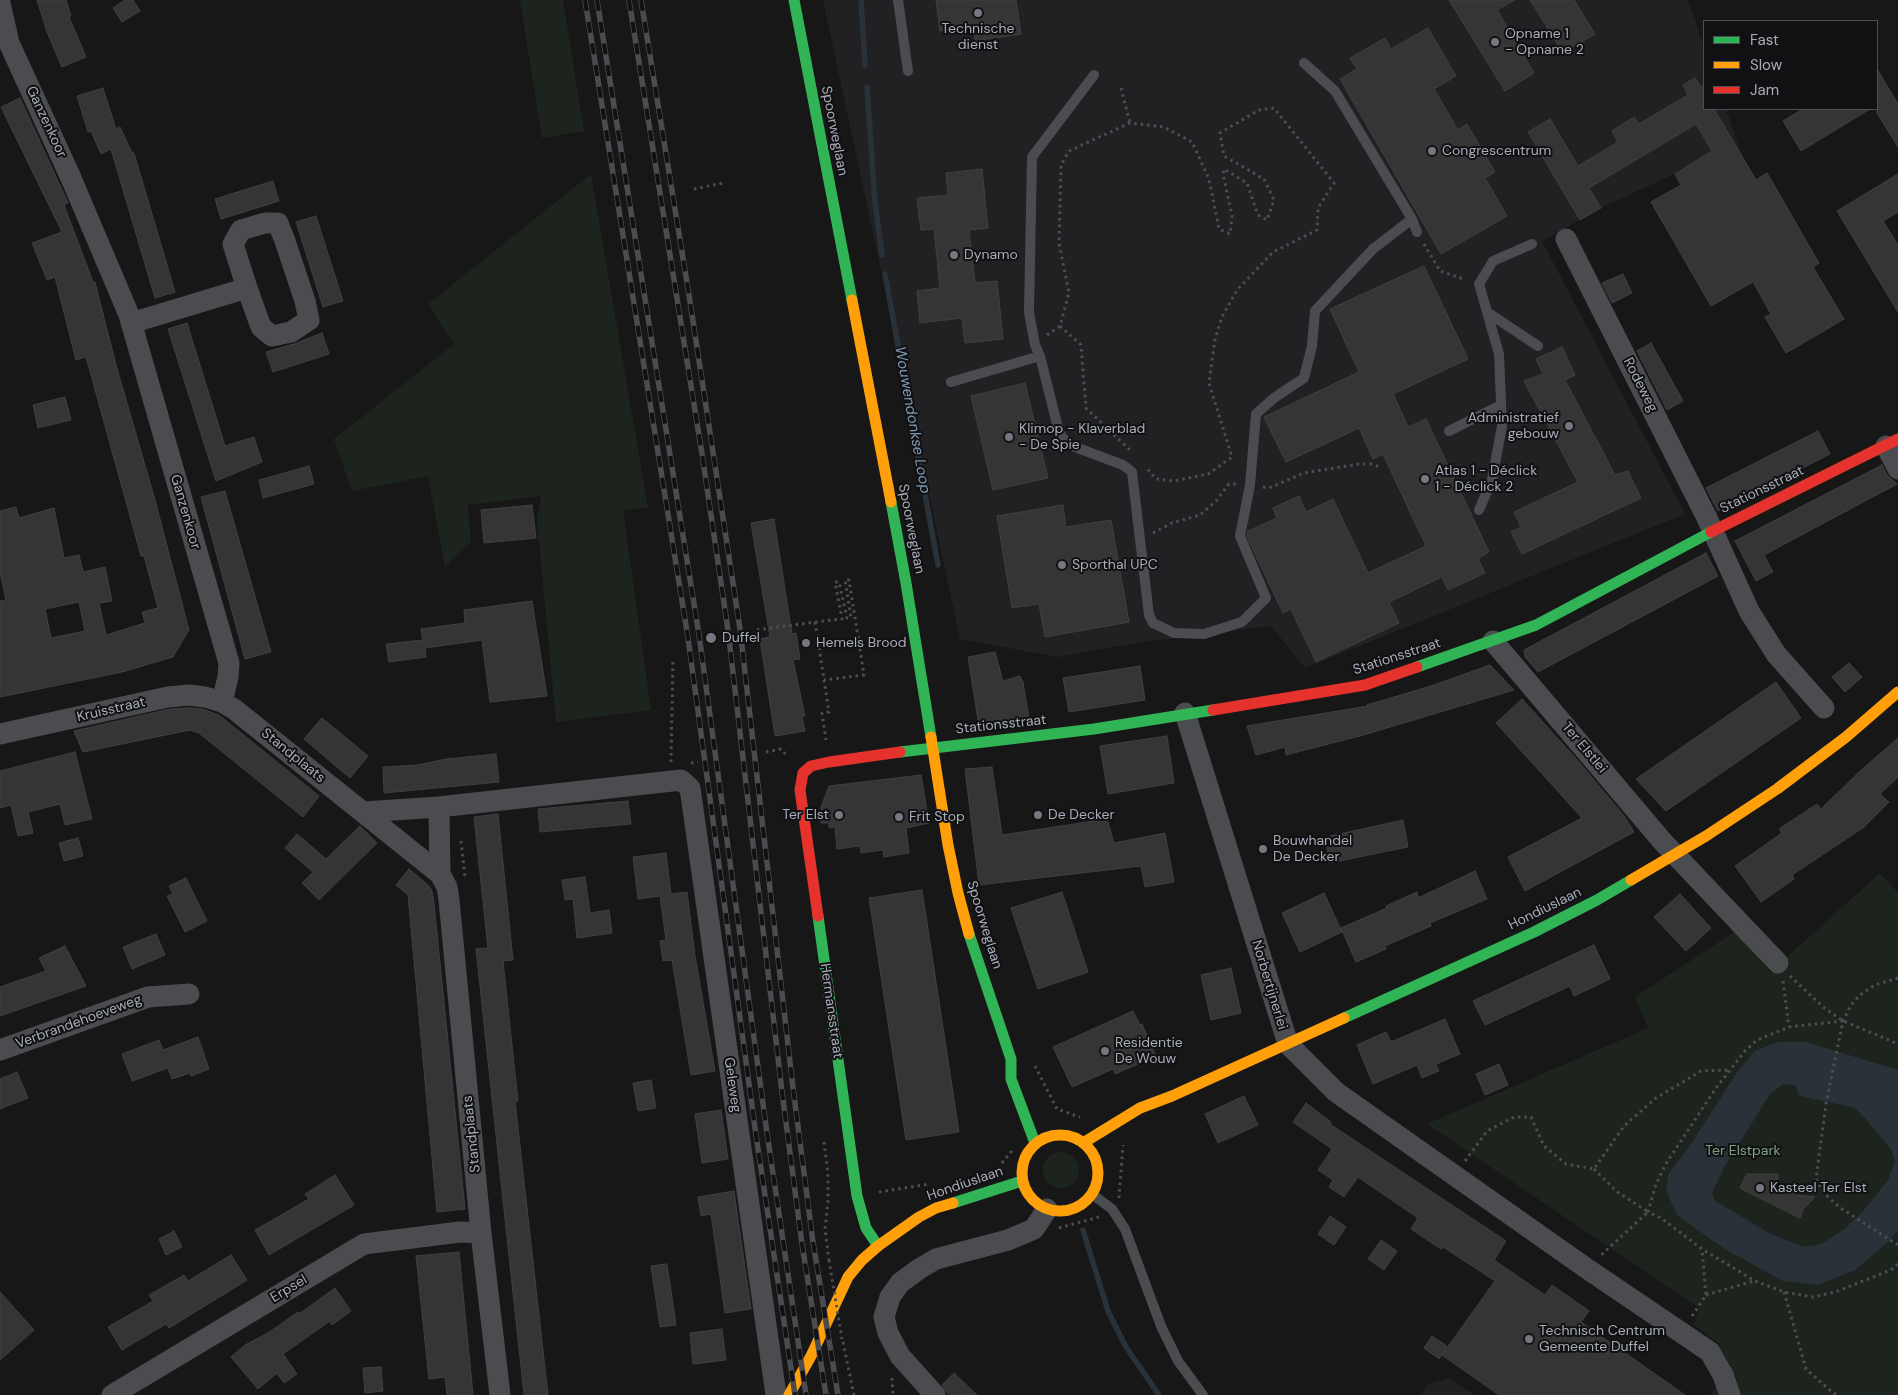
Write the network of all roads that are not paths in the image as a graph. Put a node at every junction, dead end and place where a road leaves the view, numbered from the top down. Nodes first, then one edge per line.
1 (794, 0) edge
2 (898, 0) edge
3 (0, 3) edge
4 (1304, 63) dead end
5 (908, 72) dead end
6 (1094, 75) dead end
7 (1412, 219) junction
8 (1417, 232) road end
9 (1566, 239) dead end
10 (1532, 244) dead end
11 (247, 288) junction
12 (1487, 312) junction
13 (130, 323) junction
14 (1538, 346) dead end
15 (1040, 356) junction
16 (951, 382) dead end
17 (1501, 405) junction
18 (1449, 431) dead end
19 (1892, 442) edge
20 (1898, 469) edge
21 (1479, 510) dead end
22 (1713, 531) junction
23 (1493, 641) junction
24 (1898, 692) edge
25 (222, 702) junction
26 (1824, 708) dead end
27 (1185, 713) junction
28 (0, 734) edge
29 (933, 748) junction
30 (803, 773) joint
31 (439, 807) junction
32 (363, 812) junction
33 (1676, 854) junction
34 (440, 874) junction
35 (1780, 965) road end
36 (190, 994) dead end
37 (1288, 1044) junction
38 (0, 1050) edge
39 (1011, 1059) junction
40 (1023, 1074) dead end
41 (1172, 1096) junction
42 (1148, 1117) dead end
43 (1083, 1142) junction
44 (1035, 1144) junction
45 (1106, 1151) dead end
46 (1097, 1164) junction
47 (1022, 1181) junction
48 (1092, 1194) junction
49 (1047, 1209) junction
50 (481, 1233) junction
51 (878, 1246) junction
52 (112, 1395) edge
53 (500, 1395) edge
54 (776, 1395) edge
55 (790, 1395) edge
56 (935, 1395) edge
57 (1203, 1395) edge
58 (1730, 1395) edge

1 - 29 street, Spoorweglaan
2 - 5 lane
3 - 13 street, Ganzenkoor
4 - 7 lane
6 - 15 lane
7 - 8 lane
7 - 15 lane
9 - 22 street, Rodeweg
10 - 12 lane
11 - 11 street
11 - 13 street
12 - 14 lane
12 - 17 lane
13 - 25 street, Ganzenkoor
15 - 16 lane
17 - 18 lane
17 - 21 lane
19 - 20 street
19 - 22 street, Stationsstraat
22 - 23 street, Stationsstraat
22 - 26 street, Rodeweg
23 - 27 street, Stationsstraat
23 - 33 street, Ter Elstlei
24 - 33 street, Hondiuslaan
25 - 28 street, Kruisstraat
25 - 32 street, Standplaats
27 - 29 street, Stationsstraat
27 - 37 street, Norbertijnerlei
29 - 30 street, Stationsstraat
29 - 39 street, Spoorweglaan
30 - 51 street, Hermansstraat
31 - 32 street
31 - 34 street, Standplaats
31 - 54 street, Geleweg
32 - 34 street, Standplaats
33 - 35 street, Ter Elstlei
33 - 37 street, Hondiuslaan
34 - 50 street, Standplaats
36 - 38 street, Verbrandehoeveweg
37 - 41 street, Hondiuslaan
37 - 58 street, Norbertijnerlei
39 - 40 street, Spoorweglaan
39 - 44 street, Spoorweglaan
41 - 42 street, Hondiuslaan
41 - 43 street, Hondiuslaan
43 - 44 street
43 - 46 street
44 - 47 street, Hondiuslaan
45 - 46 street
46 - 48 street
47 - 49 street, Hondiuslaan
47 - 51 street, Hondiuslaan
48 - 49 street
48 - 57 lane
49 - 56 street
50 - 52 street, Erpsel
50 - 53 street, Standplaats
51 - 55 street, Hondiuslaan

